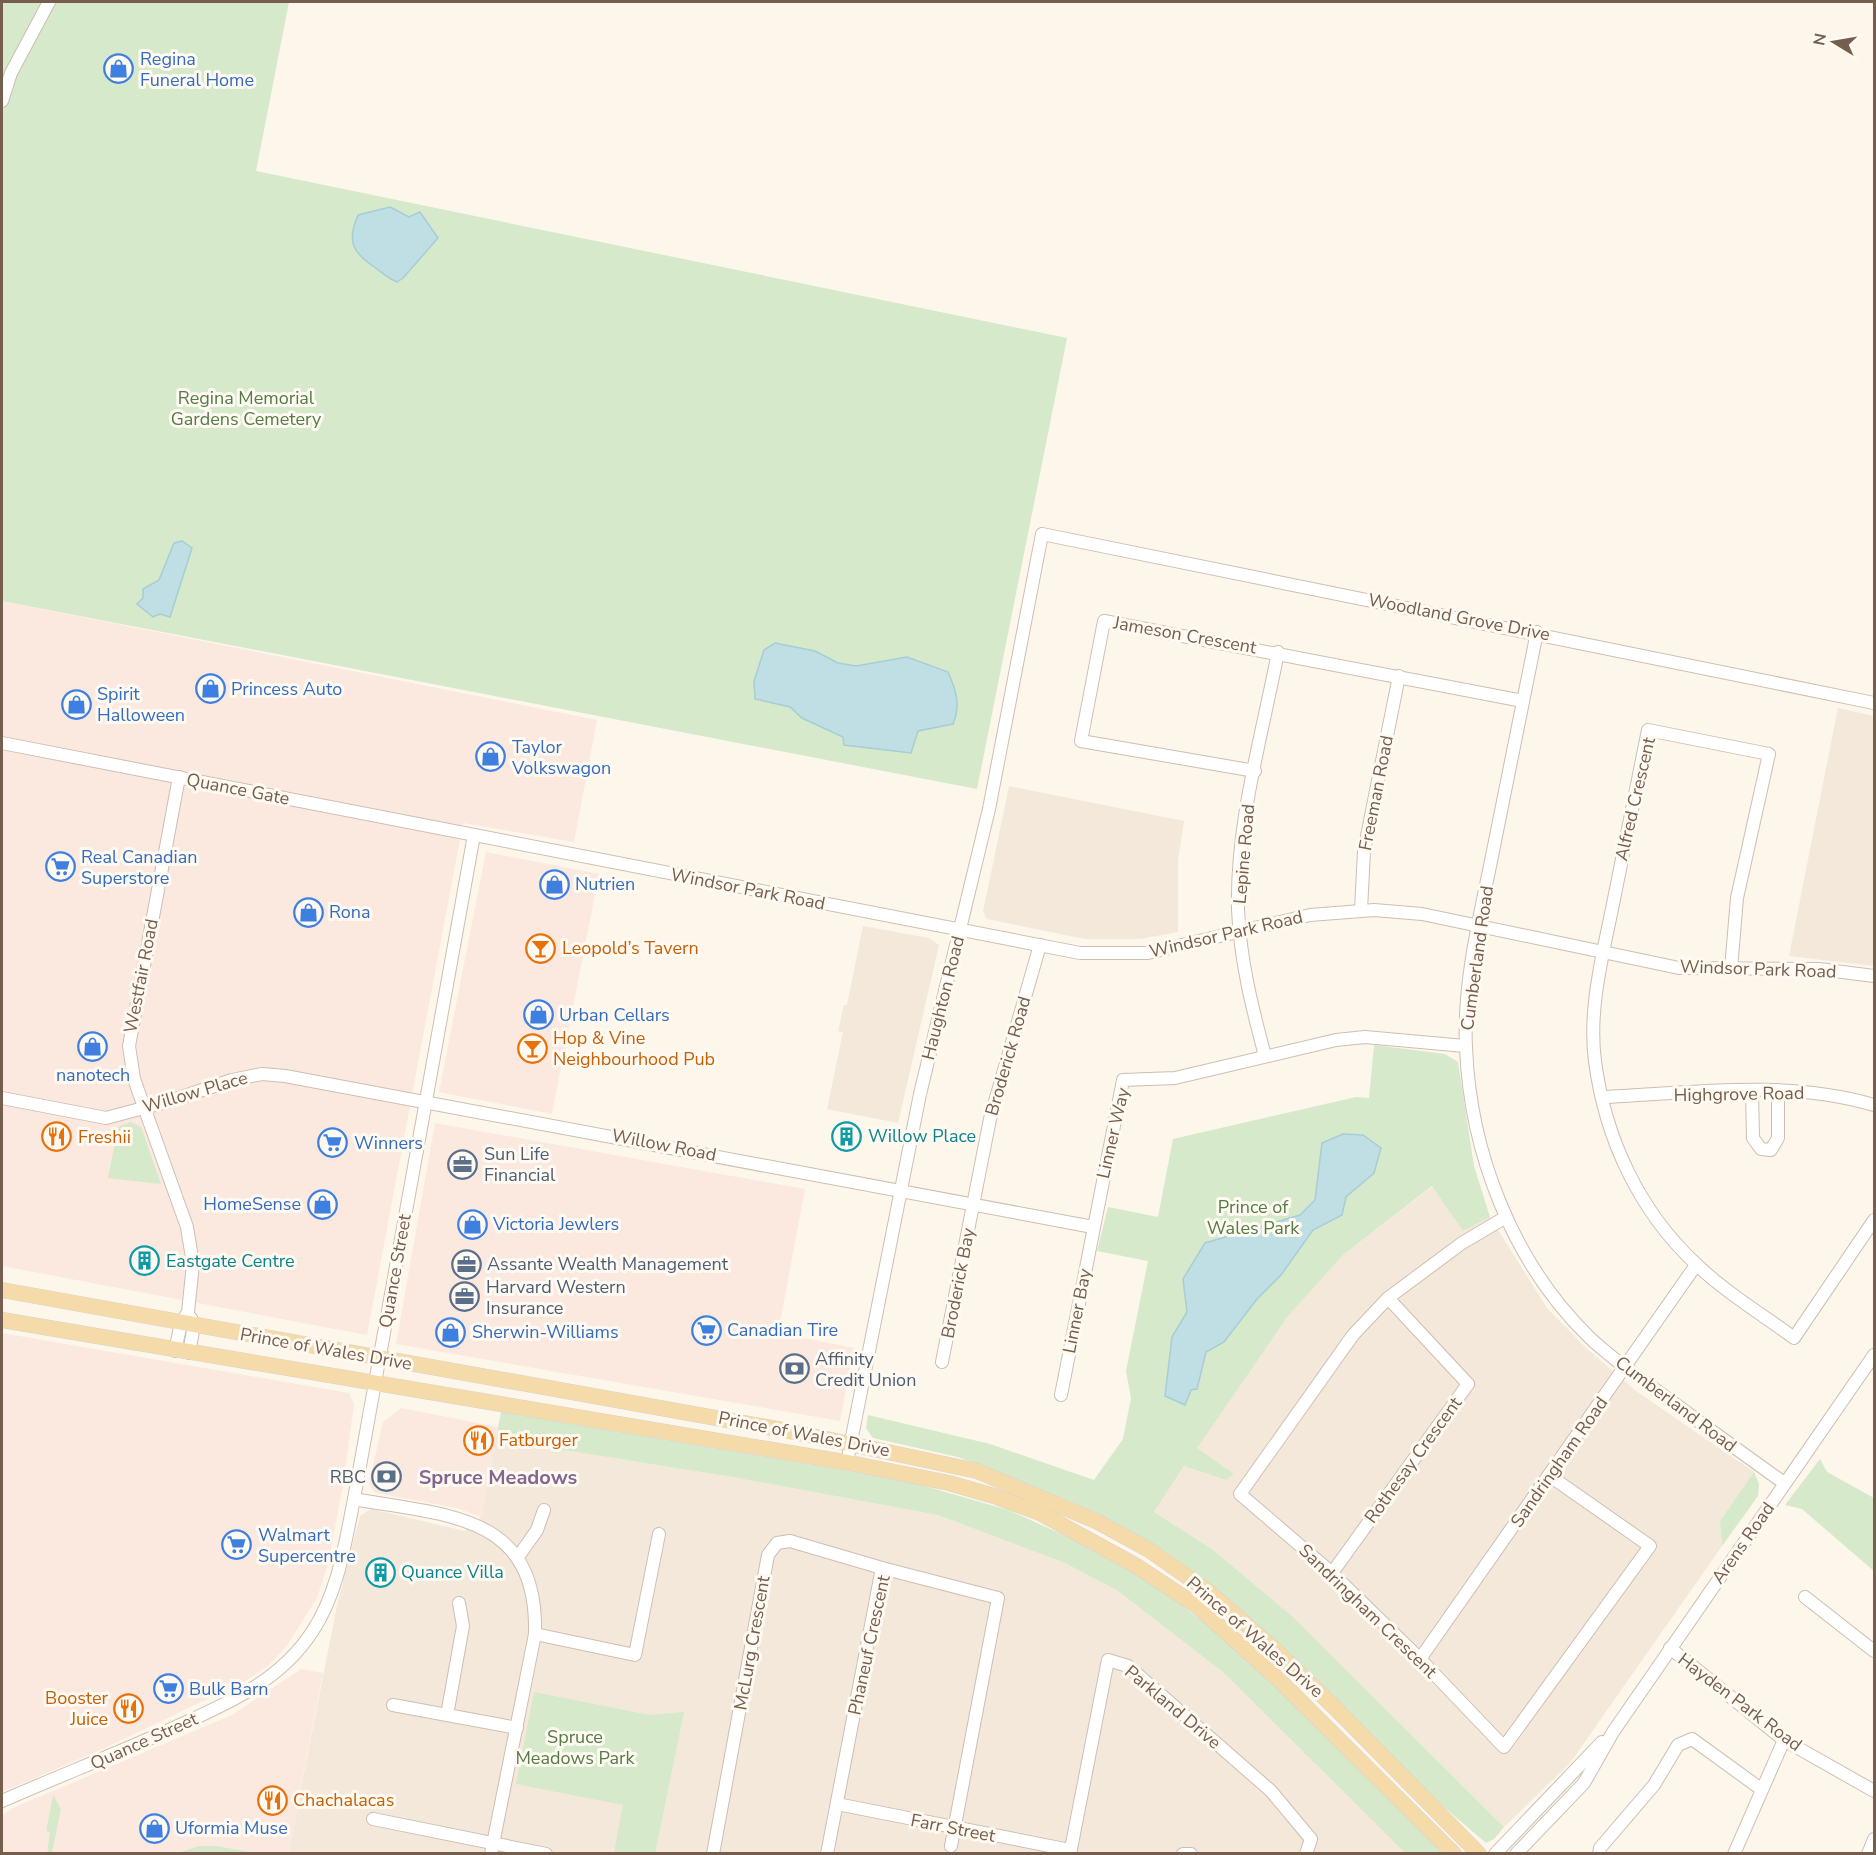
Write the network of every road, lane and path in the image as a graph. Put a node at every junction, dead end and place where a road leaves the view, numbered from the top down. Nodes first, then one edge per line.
1 (49, 2) edge
2 (2, 101) edge
3 (1042, 534) joint
4 (1537, 632) junction
5 (1278, 652) junction
6 (1399, 676) junction
7 (1523, 701) junction
8 (1875, 702) edge
9 (2, 743) edge
10 (1255, 771) junction
11 (179, 777) junction
12 (474, 835) junction
13 (1361, 910) junction
14 (1478, 926) junction
15 (960, 930) junction
16 (1240, 932) junction
17 (1040, 945) junction
18 (1603, 954) junction
19 (1731, 969) junction
20 (1875, 976) edge
21 (1466, 1046) junction
22 (1265, 1056) junction
23 (1778, 1090) junction
24 (1752, 1091) junction
25 (1602, 1097) junction
26 (2, 1098) edge
27 (426, 1101) junction
28 (1875, 1105) edge
29 (143, 1106) junction
30 (901, 1189) junction
31 (973, 1203) junction
32 (1506, 1217) junction
33 (1875, 1220) edge
34 (1093, 1227) junction
35 (1696, 1265) junction
36 (2, 1290) edge
37 (1388, 1298) junction
38 (2, 1320) edge
39 (188, 1320) junction
40 (182, 1352) junction
41 (1875, 1355) edge
42 (379, 1359) junction
43 (942, 1362) dead end
44 (1625, 1367) junction
45 (375, 1383) junction
46 (1061, 1395) dead end
47 (850, 1442) junction
48 (847, 1462) junction
49 (1550, 1476) junction
50 (1784, 1483) junction
51 (354, 1499) junction
52 (544, 1510) dead end
53 (659, 1534) dead end
54 (518, 1557) junction
55 (882, 1568) junction
56 (1332, 1572) junction
57 (1805, 1597) dead end
58 (459, 1603) dead end
59 (535, 1634) junction
60 (1670, 1648) junction
61 (1875, 1651) edge
62 (1420, 1659) junction
63 (393, 1705) dead end
64 (447, 1715) junction
65 (518, 1728) junction
66 (1613, 1732) junction
67 (1784, 1740) junction
68 (1761, 1790) junction
69 (1875, 1791) edge
70 (2, 1801) edge
71 (837, 1804) junction
72 (373, 1819) dead end
73 (954, 1828) junction
74 (1875, 1839) edge
75 (492, 1848) edge
76 (949, 1851) edge
77 (1070, 1852) edge
78 (546, 1854) edge
79 (713, 1854) edge
80 (827, 1854) edge
81 (1183, 1854) edge
82 (1191, 1854) edge
83 (1306, 1854) edge
84 (1454, 1854) edge
85 (1479, 1854) edge
86 (1496, 1854) edge
87 (1516, 1854) edge
88 (1599, 1854) edge
89 (1734, 1854) edge
90 (1868, 1854) edge

1 - 2 street
3 - 4 street, Woodland Grove Drive
3 - 15 street, Haughton Road
4 - 7 street, Cumberland Road
4 - 8 street, Woodland Grove Drive
5 - 6 street, Jameson Crescent
5 - 10 street, Lepine Road
5 - 10 street, Jameson Crescent
6 - 7 street, Jameson Crescent
6 - 13 street, Freeman Road
7 - 14 street, Cumberland Road
9 - 11 street, Quance Gate
10 - 16 street, Lepine Road
11 - 12 street, Quance Gate
11 - 29 street, Westfair Road
12 - 15 street, Windsor Park Road
12 - 27 street, Quance Street
13 - 14 street, Windsor Park Road
13 - 16 street, Windsor Park Road
14 - 18 street, Windsor Park Road
14 - 21 street, Cumberland Road
15 - 17 street, Windsor Park Road
15 - 30 street, Haughton Road
16 - 17 street, Windsor Park Road
16 - 22 street, Lepine Road
17 - 31 street, Broderick Road
18 - 19 street, Windsor Park Road
18 - 19 street, Alfred Crescent
18 - 25 street
19 - 20 street, Windsor Park Road
21 - 22 street, Linner Way
21 - 32 street, Cumberland Road
22 - 34 street, Linner Way
23 - 24 street, Highgrove Road
23 - 24 street
23 - 28 street, Highgrove Road
24 - 25 street, Highgrove Road
25 - 35 street
26 - 29 street, Willow Place
27 - 29 street, Willow Place
27 - 30 street, Willow Road
27 - 42 street, Quance Street
29 - 39 street, Westfair Road
30 - 31 street
30 - 47 street, Haughton Road
31 - 34 street
31 - 43 street, Broderick Bay
32 - 37 street, Sandringham Crescent
32 - 44 street, Cumberland Road
33 - 35 street
34 - 46 street, Linner Bay
35 - 44 street, Sandringham Road
36 - 39 main road, Prince of Wales Drive
37 - 56 street, Rothesay Crescent
37 - 56 street, Sandringham Crescent
38 - 40 main road, Prince of Wales Drive
39 - 40 street, Westfair Road
39 - 42 main road, Prince of Wales Drive
40 - 45 main road, Prince of Wales Drive
41 - 50 street, Arens Road
42 - 45 street, Quance Street
42 - 47 main road, Prince of Wales Drive
44 - 49 street, Sandringham Road
44 - 50 street, Cumberland Road
45 - 48 main road, Prince of Wales Drive
45 - 51 street, Quance Street
47 - 48 street, Haughton Road
47 - 85 main road, Prince of Wales Drive
48 - 84 main road, Prince of Wales Drive
49 - 62 street, Sandringham Road
49 - 62 street, Sandringham Crescent
50 - 60 street, Arens Road
51 - 54 street
51 - 70 street, Quance Street
52 - 54 street
53 - 59 street
54 - 59 street
55 - 71 street, Phaneuf Crescent
55 - 73 street, Phaneuf Crescent
55 - 79 street, McLurg Crescent
56 - 62 street, Sandringham Crescent
57 - 61 street
58 - 64 street
59 - 65 street
60 - 66 street, Arens Road
60 - 67 street, Hayden Park Road
63 - 64 street
64 - 65 street
65 - 75 street
66 - 86 street, Arens Road
66 - 87 street, Arens Road
67 - 68 street
67 - 69 street, Hayden Park Road
68 - 88 street
68 - 89 street
71 - 73 street, Farr Street
71 - 80 street, Phaneuf Crescent
72 - 75 street
73 - 76 street
73 - 77 street, Farr Street
74 - 90 street
75 - 78 street
77 - 83 street, Parkland Drive
81 - 82 street

